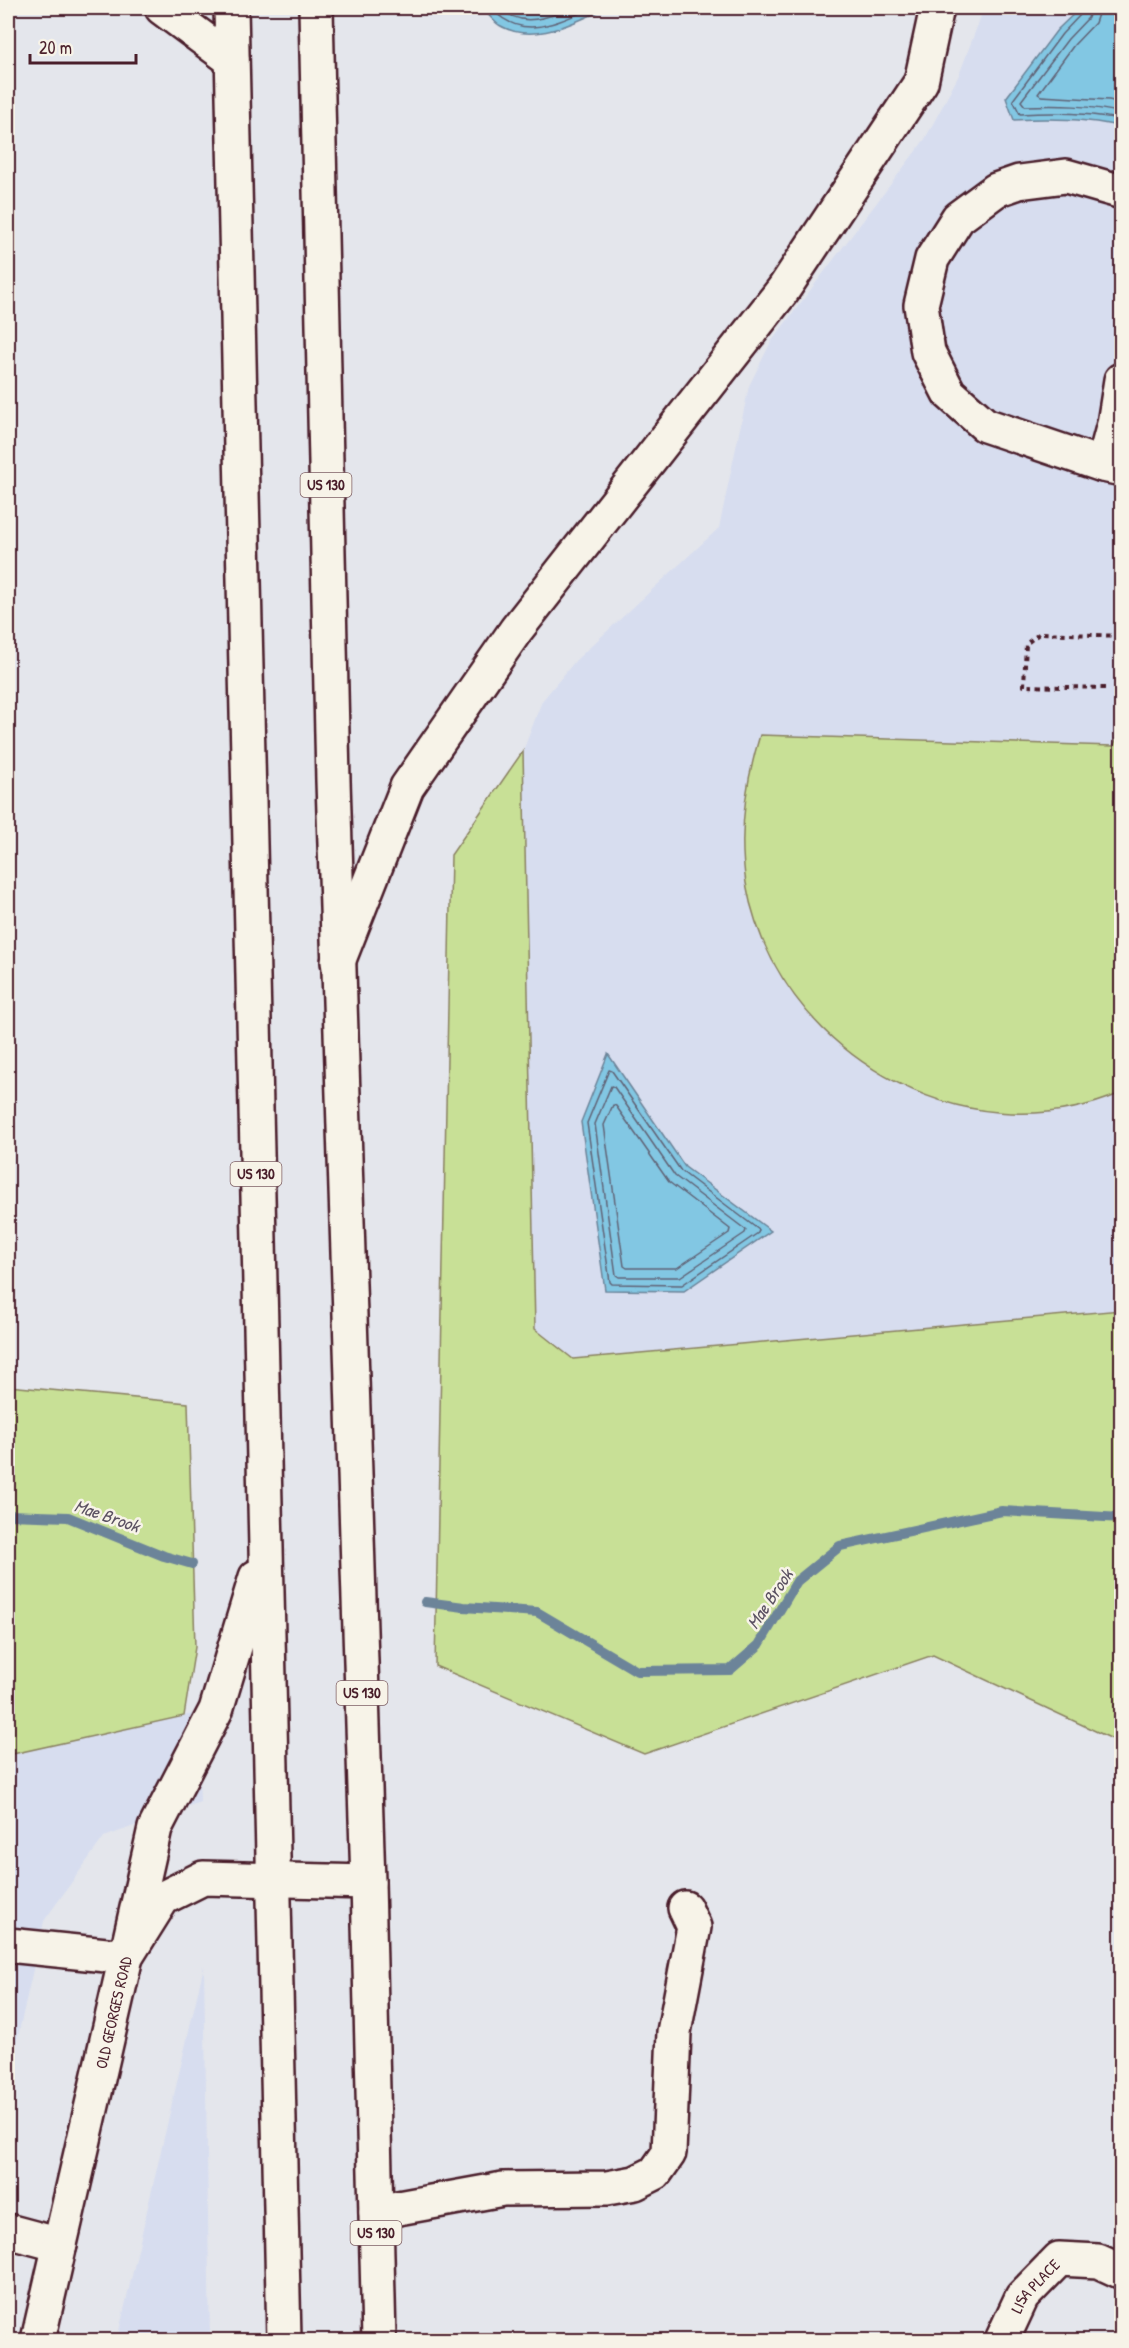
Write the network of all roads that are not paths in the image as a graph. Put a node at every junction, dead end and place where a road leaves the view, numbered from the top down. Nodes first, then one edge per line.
1 (162, 8) edge
2 (231, 8) edge
3 (316, 8) edge
4 (937, 8) edge
5 (232, 60) junction
6 (1122, 192) edge
7 (1121, 380) edge
8 (1112, 467) edge
9 (339, 962) junction
10 (264, 1550) junction
11 (272, 1879) junction
12 (368, 1882) junction
13 (685, 1908) dead end
14 (8, 1945) edge
15 (126, 1957) junction
16 (375, 2212) junction
17 (8, 2231) edge
18 (60, 2245) junction
19 (1122, 2272) edge
20 (38, 2340) edge
21 (284, 2340) edge
22 (379, 2340) edge
23 (1002, 2340) edge

1 - 5 main road
2 - 5 main road, US 130
3 - 9 main road, US 130
4 - 9 main road
5 - 10 main road, US 130
6 - 8 main road
7 - 8 main road
9 - 12 main road, US 130
10 - 11 main road, US 130
10 - 15 main road
11 - 12 main road, OLD GEORGES ROAD
11 - 15 main road, OLD GEORGES ROAD
11 - 21 main road, US 130
12 - 16 main road, US 130
13 - 16 main road
14 - 15 main road
15 - 18 main road, OLD GEORGES ROAD
16 - 22 main road, US 130
17 - 18 main road
18 - 20 main road, OLD GEORGES ROAD
19 - 23 main road, LISA PLACE

